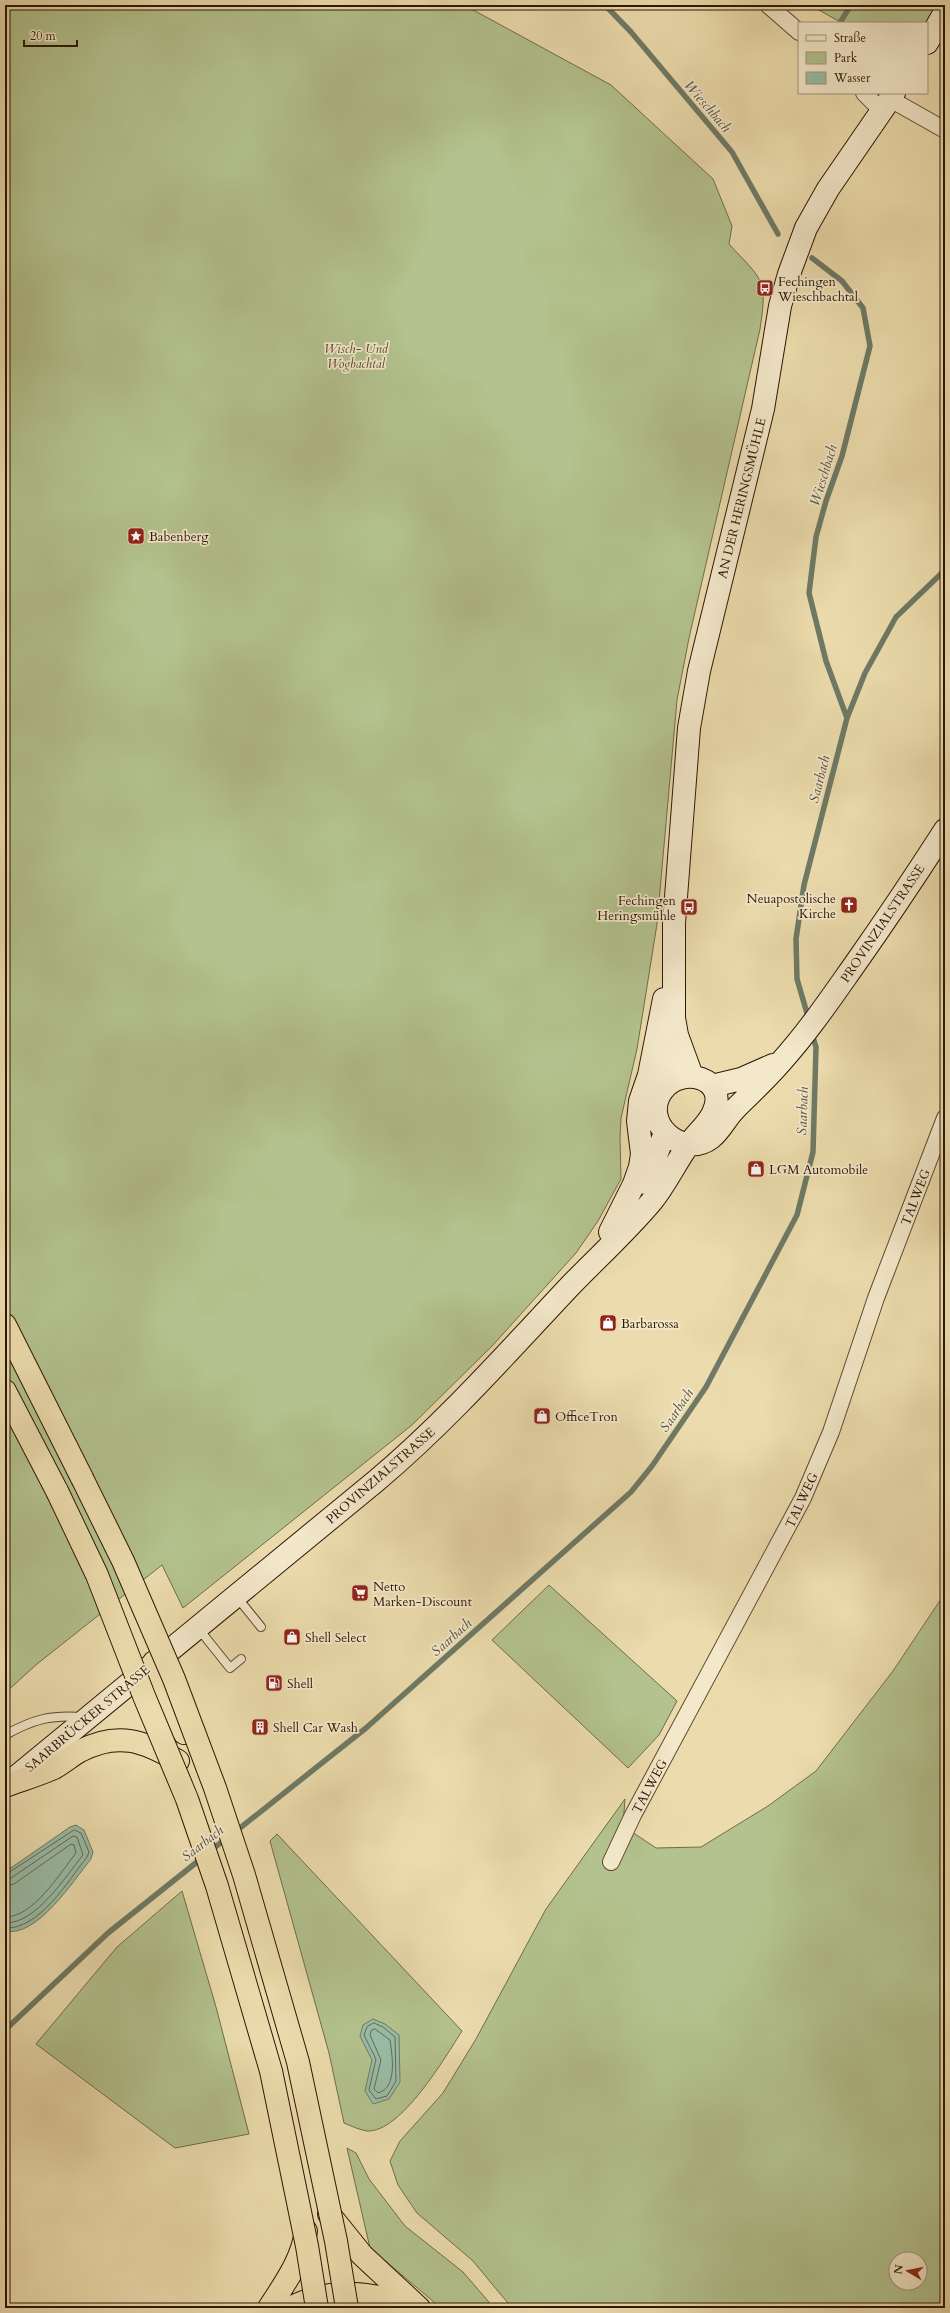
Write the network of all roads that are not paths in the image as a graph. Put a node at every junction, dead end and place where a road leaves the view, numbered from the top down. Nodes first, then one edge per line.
1 (768, 5) edge
2 (945, 12) edge
3 (798, 31) edge
4 (928, 41) edge
5 (867, 94) edge
6 (889, 101) edge
7 (945, 130) edge
8 (945, 830) edge
9 (674, 923) junction
10 (664, 999) junction
11 (786, 1056) junction
12 (692, 1076) junction
13 (668, 1084) junction
14 (712, 1086) junction
15 (945, 1118) edge
16 (665, 1133) junction
17 (688, 1145) junction
18 (610, 1232) junction
19 (590, 1265) junction
20 (5, 1325) edge
21 (5, 1391) edge
22 (235, 1596) junction
23 (197, 1627) junction
24 (262, 1627) dead end
25 (241, 1659) dead end
26 (154, 1663) junction
27 (87, 1717) junction
28 (5, 1734) edge
29 (186, 1754) junction
30 (5, 1786) edge
31 (611, 1862) dead end
32 (307, 2177) junction
33 (269, 2308) edge
34 (290, 2308) edge
35 (317, 2308) edge
36 (347, 2308) edge
37 (411, 2308) edge
38 (419, 2308) edge

1 - 3 street
2 - 4 main road
5 - 6 street
6 - 7 street
6 - 9 main road, AN DER HERINGSMÜHLE
8 - 11 main road, PROVINZIALSTRASSE
9 - 10 main road, AN DER HERINGSMÜHLE
9 - 12 main road, AN DER HERINGSMÜHLE
10 - 13 main road, AN DER HERINGSMÜHLE
10 - 18 main road, AN DER HERINGSMÜHLE
11 - 14 main road
11 - 17 main road
12 - 13 main road
12 - 14 main road
13 - 16 main road
14 - 17 main road
15 - 31 street, TALWEG
16 - 17 main road
16 - 18 main road, PROVINZIALSTRASSE
17 - 19 main road, PROVINZIALSTRASSE
18 - 19 main road, PROVINZIALSTRASSE
19 - 22 main road, PROVINZIALSTRASSE
20 - 36 highway, bridge
21 - 35 highway, bridge
22 - 23 main road, PROVINZIALSTRASSE
22 - 24 lane
23 - 25 lane
23 - 26 main road, PROVINZIALSTRASSE
26 - 27 main road, SAARBRÜCKER STRASSE
26 - 29 highway
26 - 29 highway
27 - 28 lane
27 - 30 main road, SAARBRÜCKER STRASSE
29 - 30 highway
29 - 32 highway
32 - 33 highway
32 - 38 highway
34 - 37 highway

